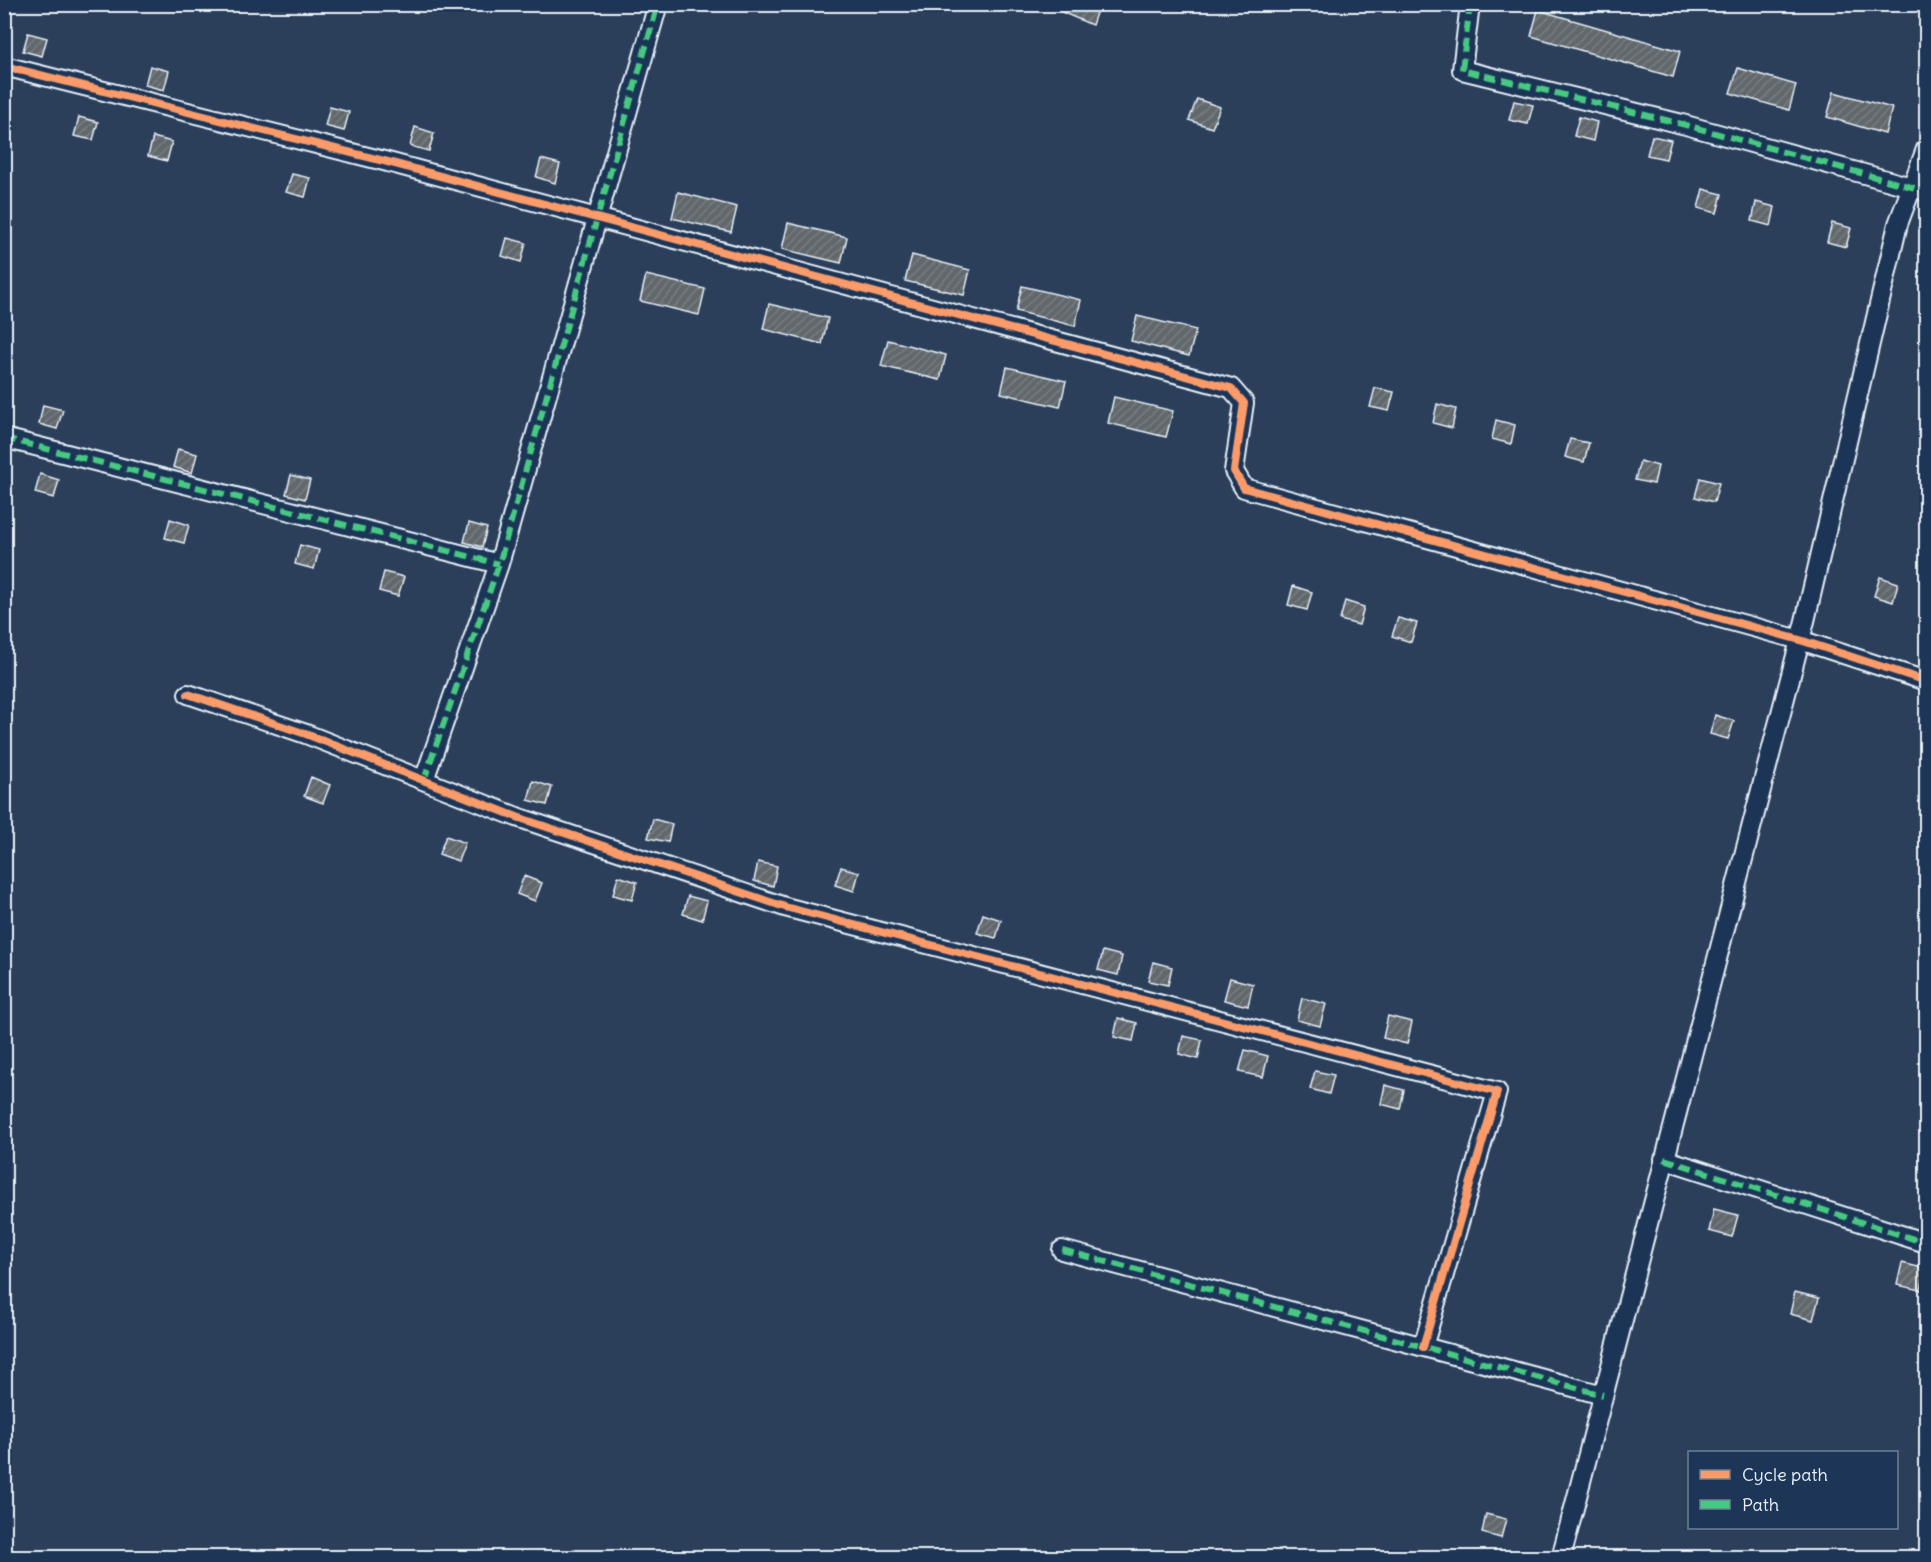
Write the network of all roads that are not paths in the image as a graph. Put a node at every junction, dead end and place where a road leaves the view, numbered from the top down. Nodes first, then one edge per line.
1 (658, 4) edge
2 (1470, 4) edge
3 (4, 66) edge
4 (1926, 149) edge
5 (1920, 188) edge
6 (596, 217) junction
7 (4, 438) edge
8 (498, 564) junction
9 (1800, 640) junction
10 (1926, 681) edge
11 (188, 694) dead end
12 (424, 780) junction
13 (1664, 1159) junction
14 (1926, 1243) edge
15 (1062, 1250) dead end
16 (1423, 1347) junction
17 (1603, 1395) junction
18 (1561, 1557) edge

1 - 6 street
2 - 5 street
3 - 6 street
4 - 5 street
5 - 9 street
6 - 8 street
6 - 9 street
7 - 8 street
8 - 12 street
9 - 10 street
9 - 13 street
11 - 12 street
12 - 16 street
13 - 14 street
13 - 17 street
15 - 16 street
16 - 17 street
17 - 18 street

